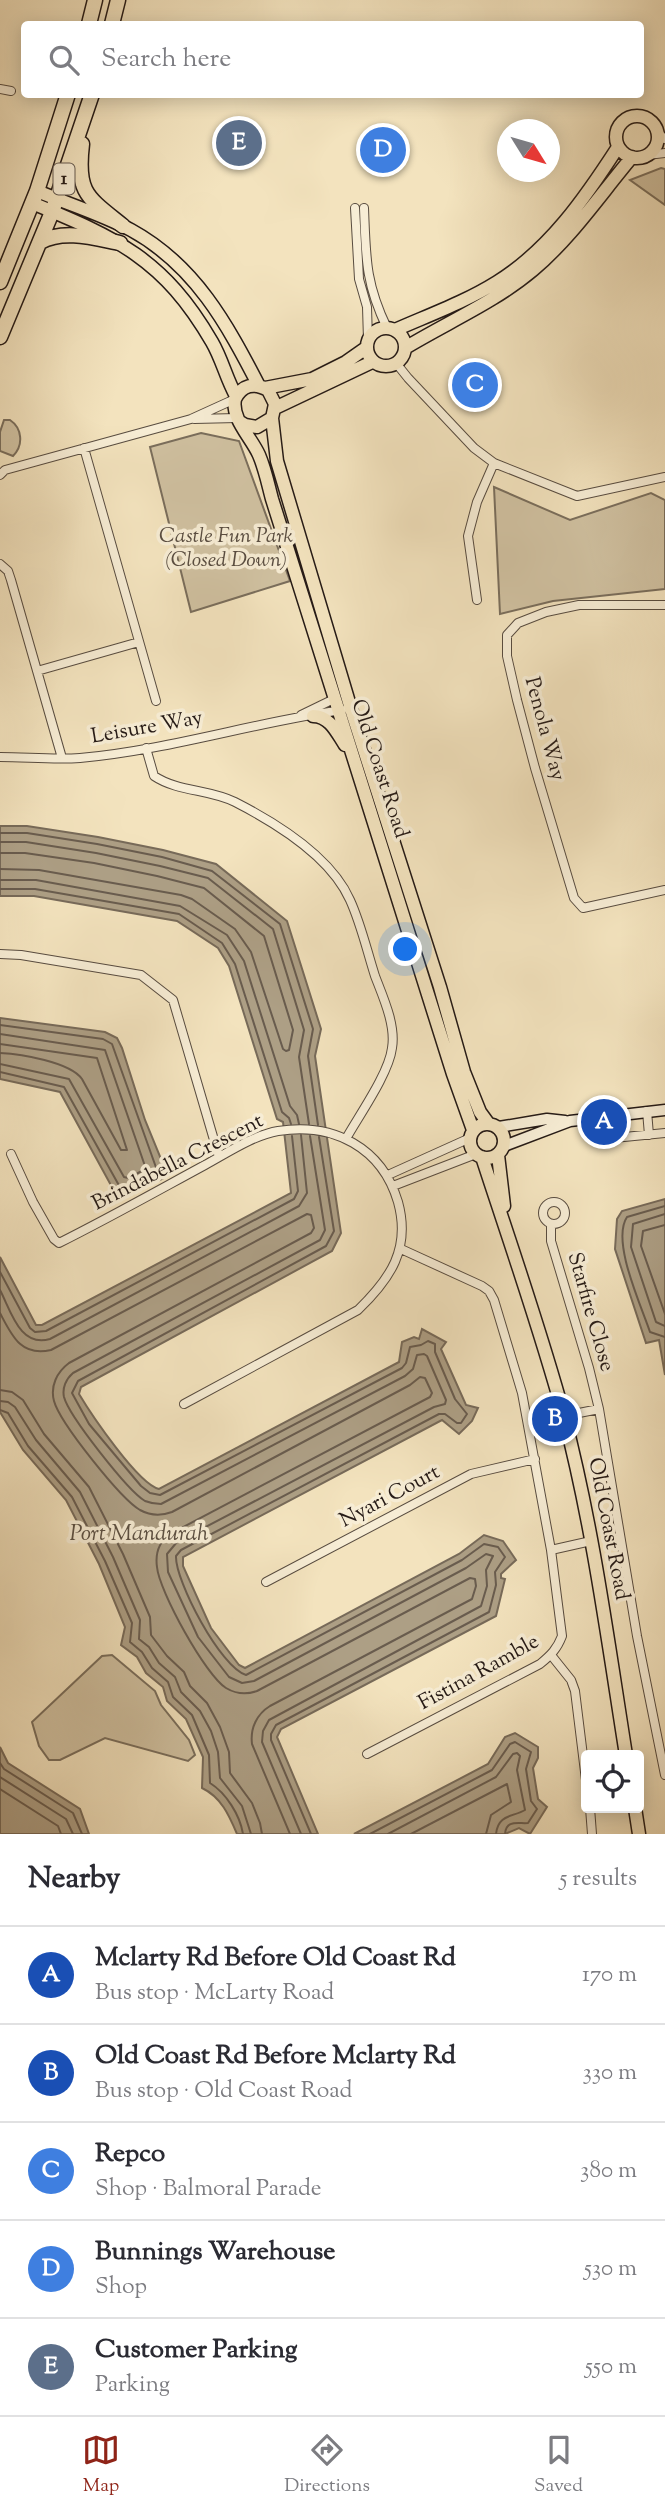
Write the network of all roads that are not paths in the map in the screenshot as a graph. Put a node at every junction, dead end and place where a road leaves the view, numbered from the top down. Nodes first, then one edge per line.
1 (95, 0) edge
2 (118, 0) edge
3 (90, 21) edge
4 (113, 21) edge
5 (0, 89) edge
6 (10, 91) dead end
7 (67, 98) edge
8 (91, 98) edge
9 (86, 115) junction
10 (661, 136) edge
11 (618, 147) junction
12 (665, 153) edge
13 (648, 155) junction
14 (632, 158) junction
15 (34, 197) junction
16 (54, 206) junction
17 (123, 226) junction
18 (40, 242) junction
19 (120, 243) junction
20 (0, 282) edge
21 (391, 329) junction
22 (0, 337) edge
23 (367, 344) junction
24 (405, 348) junction
25 (372, 362) junction
26 (397, 363) junction
27 (262, 387) junction
28 (235, 397) junction
29 (274, 413) junction
30 (191, 419) junction
31 (239, 420) junction
32 (84, 449) junction
33 (494, 463) junction
34 (0, 475) edge
35 (665, 477) edge
36 (0, 564) edge
37 (477, 600) dead end
38 (665, 604) edge
39 (139, 642) junction
40 (37, 671) junction
41 (156, 701) dead end
42 (343, 704) junction
43 (313, 716) junction
44 (298, 717) junction
45 (146, 748) junction
46 (0, 757) edge
47 (62, 758) junction
48 (356, 768) junction
49 (665, 890) edge
50 (0, 954) edge
51 (665, 1110) edge
52 (648, 1111) junction
53 (570, 1121) junction
54 (493, 1125) junction
55 (665, 1133) edge
56 (472, 1134) junction
57 (649, 1135) junction
58 (347, 1138) junction
59 (614, 1138) dead end
60 (501, 1150) junction
61 (11, 1154) dead end
62 (479, 1156) junction
63 (219, 1157) junction
64 (388, 1175) junction
65 (393, 1186) junction
66 (551, 1224) dead end
67 (508, 1234) junction
68 (401, 1249) junction
69 (184, 1404) dead end
70 (598, 1409) junction
71 (564, 1416) junction
72 (535, 1459) junction
73 (591, 1541) junction
74 (551, 1550) junction
75 (266, 1582) dead end
76 (551, 1655) junction
77 (582, 1750) edge
78 (625, 1750) edge
79 (367, 1754) dead end
80 (665, 1775) edge
81 (590, 1813) edge
82 (636, 1813) edge
83 (592, 1834) edge
84 (639, 1834) edge

1 - 3 highway
2 - 4 highway
5 - 6 street
7 - 15 highway, 1
8 - 9 highway, 1
9 - 16 highway, 1
9 - 17 highway
10 - 11 main road
10 - 13 main road
11 - 14 main road
11 - 21 main road
12 - 13 street
13 - 14 main road
14 - 24 main road
15 - 16 main road
15 - 20 highway, 1
16 - 17 main road
16 - 18 highway, 1
16 - 19 main road
17 - 27 main road
18 - 19 highway
18 - 22 highway, 1
19 - 28 main road
21 - 23 main road
21 - 23 street
21 - 24 main road
23 - 25 main road
23 - 27 main road
24 - 26 main road
25 - 26 main road
25 - 29 main road
26 - 33 street
27 - 28 main road
27 - 29 main road
28 - 30 street
28 - 31 main road
29 - 31 main road
29 - 42 main road, Old Coast Road
30 - 31 street
30 - 32 street
31 - 42 main road, Old Coast Road
32 - 34 street
32 - 39 street
33 - 35 street
33 - 37 street
36 - 40 street
38 - 49 street, Penola Way
39 - 40 street
39 - 41 street
40 - 47 street
42 - 43 street, Leisure Way
42 - 44 street, Leisure Way
42 - 48 main road, Old Coast Road
42 - 54 main road, Old Coast Road
43 - 44 street, Leisure Way
43 - 48 main road
44 - 45 street, Leisure Way
45 - 47 street, Leisure Way
45 - 58 street
46 - 47 street, Leisure Way
48 - 56 main road, Old Coast Road
50 - 63 street
51 - 52 street
52 - 53 street
52 - 57 street
53 - 54 street
53 - 60 street
54 - 56 main road
54 - 60 main road, Old Coast Road
55 - 57 street
56 - 62 main road, Old Coast Road
56 - 64 street
57 - 59 street
58 - 63 street, Brindabella Crescent
58 - 64 street, Brindabella Crescent
60 - 62 main road
60 - 67 main road, Old Coast Road
61 - 63 street, Brindabella Crescent
62 - 65 street
62 - 67 main road, Old Coast Road
64 - 65 street, Brindabella Crescent
65 - 68 street, Brindabella Crescent
66 - 70 street, Starfire Close
67 - 71 main road, Old Coast Road
68 - 69 street, Brindabella Crescent
68 - 72 street, Fistina Ramble
70 - 71 street
70 - 80 street, Starfire Close
71 - 73 main road, Old Coast Road
72 - 74 street, Fistina Ramble
72 - 75 street, Nyari Court
73 - 74 street
73 - 78 main road, Old Coast Road
74 - 76 street, Fistina Ramble
76 - 77 street
76 - 79 street, Fistina Ramble
81 - 83 street
82 - 84 main road

